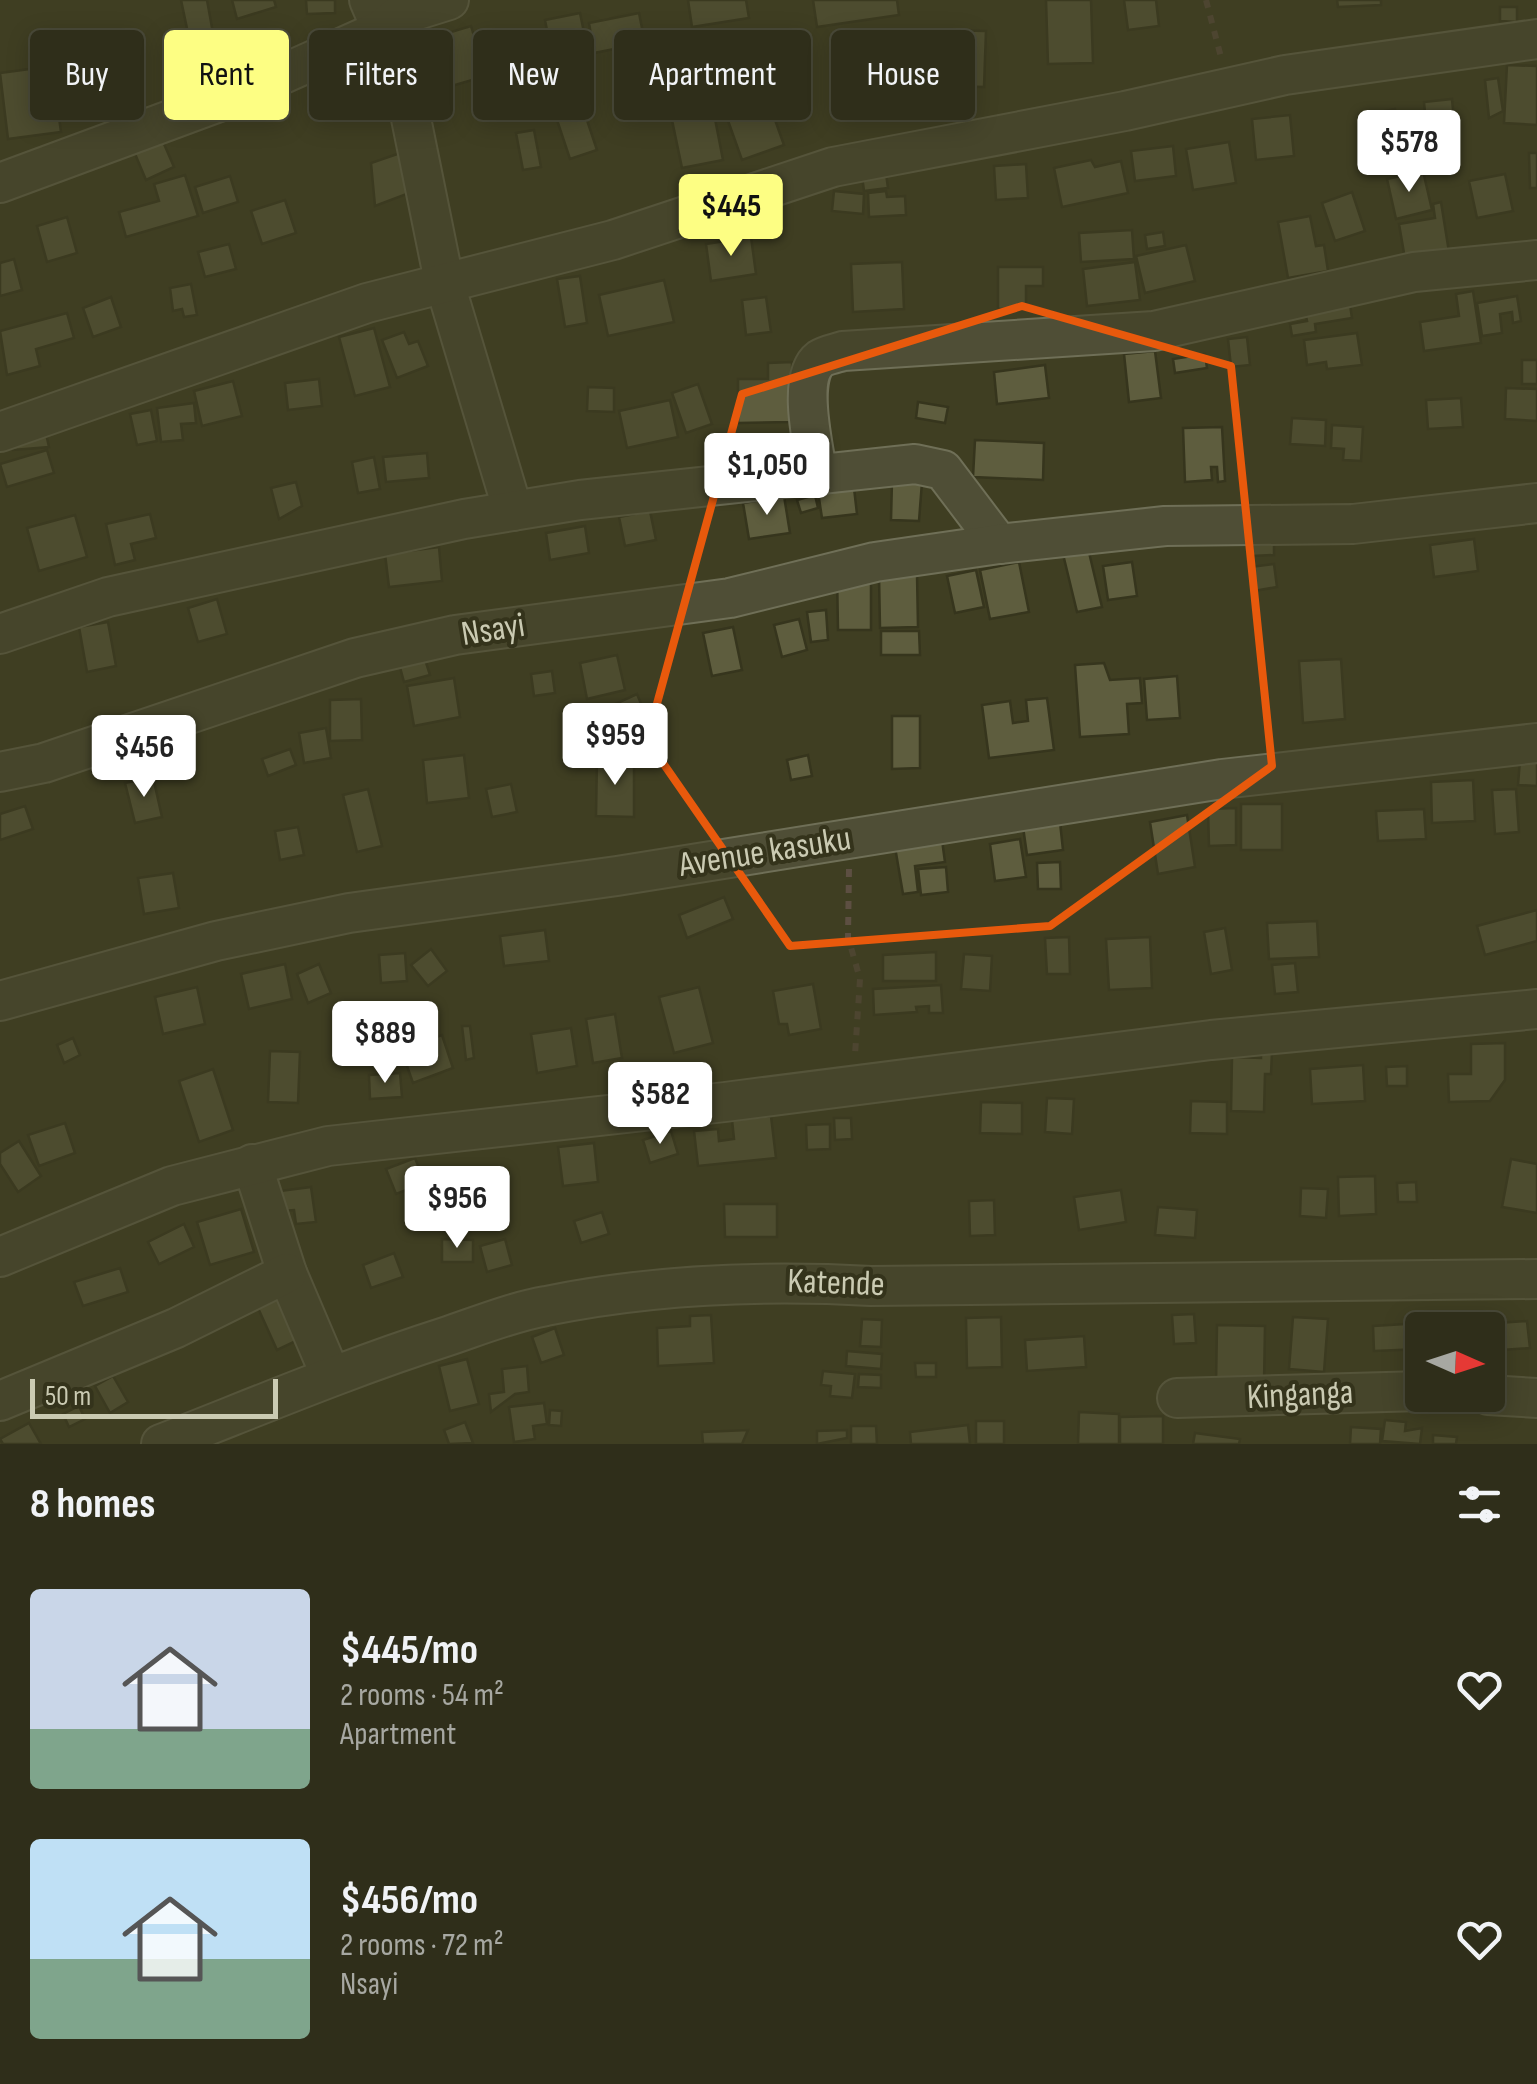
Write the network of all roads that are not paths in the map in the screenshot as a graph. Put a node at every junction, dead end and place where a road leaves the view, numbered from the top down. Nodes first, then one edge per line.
1 (449, 0) edge
2 (375, 15) edge
3 (1537, 39) edge
4 (0, 183) edge
5 (1537, 260) edge
6 (444, 281) junction
7 (0, 432) edge
8 (818, 476) junction
9 (1537, 503) edge
10 (513, 511) junction
11 (999, 544) junction
12 (0, 634) edge
13 (1537, 743) edge
14 (0, 772) edge
15 (0, 1002) edge
16 (1537, 1010) edge
17 (252, 1164) junction
18 (0, 1257) edge
19 (287, 1273) junction
20 (1537, 1279) edge
21 (330, 1374) junction
22 (1405, 1391) edge
23 (1505, 1396) edge
24 (1177, 1398) dead end
25 (1537, 1398) edge
26 (0, 1401) edge
27 (162, 1444) edge

1 - 2 street
2 - 4 street
2 - 6 street
3 - 6 street
5 - 8 street
6 - 7 street
6 - 10 street
8 - 10 street
8 - 11 street
9 - 11 street, Nsayi
10 - 12 street
11 - 14 street, Nsayi
13 - 15 street, Avenue kasuku
16 - 17 street
17 - 18 street
17 - 19 street
19 - 21 street
19 - 26 street
20 - 21 street, Katende
21 - 27 street, Katende
22 - 24 street, Kinganga
23 - 25 street

